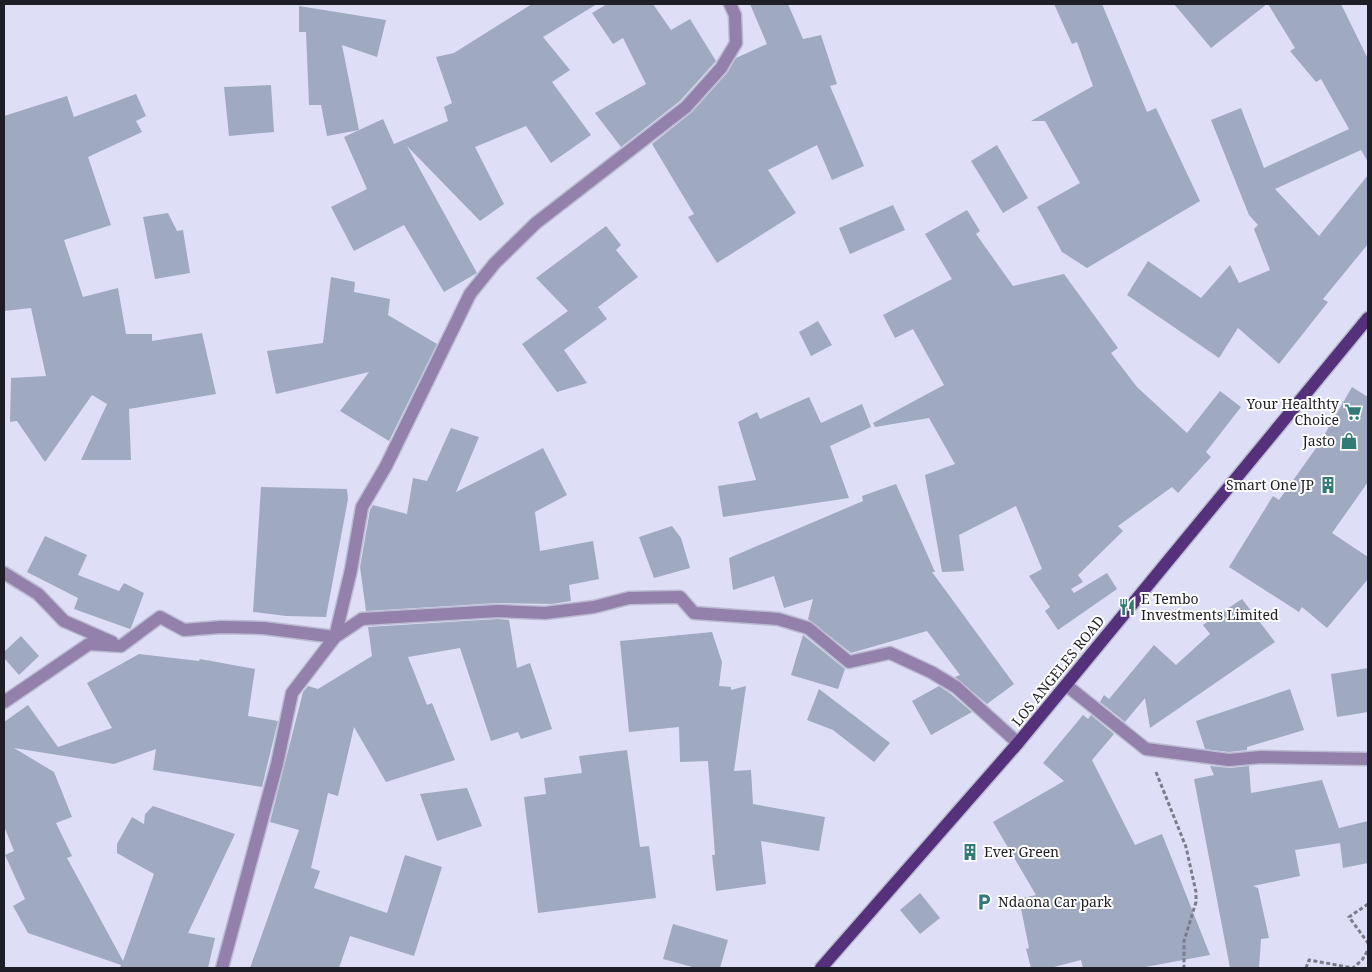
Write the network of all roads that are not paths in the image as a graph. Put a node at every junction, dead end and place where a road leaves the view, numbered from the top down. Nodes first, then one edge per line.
1 (730, 4) edge
2 (1368, 318) edge
3 (4, 573) edge
4 (335, 637) junction
5 (121, 646) junction
6 (1066, 685) junction
7 (4, 702) edge
8 (1018, 743) junction
9 (1368, 759) edge
10 (222, 968) edge
11 (821, 968) edge

1 - 4 street
2 - 6 main road, LOS ANGELES ROAD
3 - 5 street
4 - 5 street
4 - 8 street
4 - 10 street
5 - 7 street
6 - 8 main road, LOS ANGELES ROAD
6 - 9 street
8 - 11 main road, LOS ANGELES ROAD

